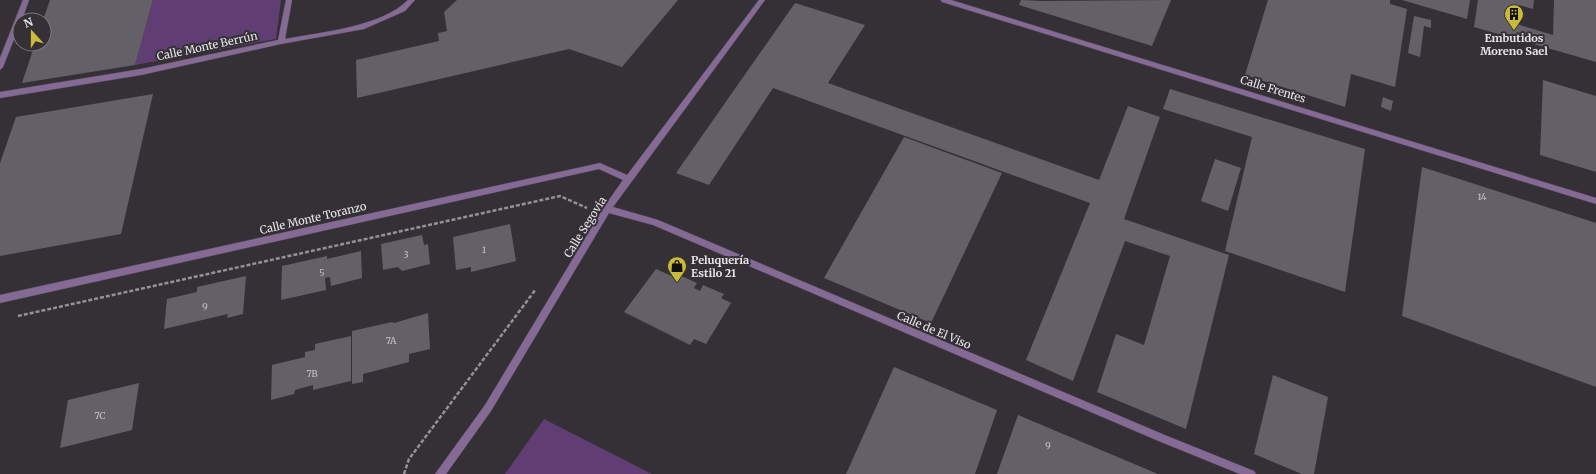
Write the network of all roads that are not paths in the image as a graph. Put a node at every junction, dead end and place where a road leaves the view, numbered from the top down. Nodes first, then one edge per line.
1 (26, 0) edge
2 (289, 0) edge
3 (412, 0) edge
4 (762, 0) edge
5 (944, 0) edge
6 (281, 42) junction
7 (0, 67) edge
8 (0, 95) edge
9 (628, 179) junction
10 (1596, 201) edge
11 (607, 210) junction
12 (0, 299) edge
13 (440, 474) edge
14 (1251, 474) edge

1 - 7 street
2 - 6 street
3 - 6 street, Calle Monte Berrún
4 - 9 street, Calle Segovia
5 - 10 street, Calle Frentes
6 - 8 street, Calle Monte Berrún
9 - 11 street, Calle Segovia
9 - 12 street, Calle Monte Toranzo
11 - 13 street, Calle Segovia
11 - 14 street, Calle de El Viso

